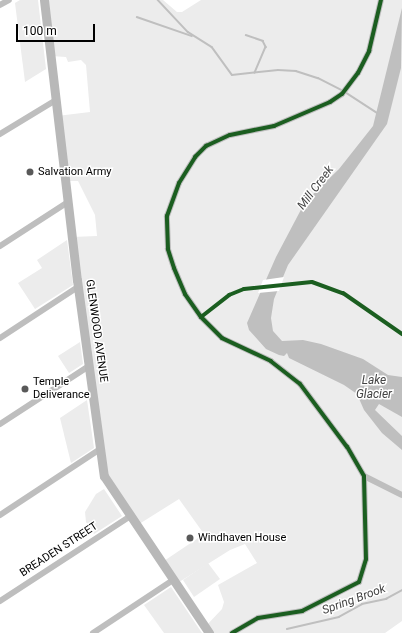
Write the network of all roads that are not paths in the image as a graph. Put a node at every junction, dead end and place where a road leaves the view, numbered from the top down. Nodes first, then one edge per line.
1 (9, 0) edge
2 (44, 0) edge
3 (381, 0) edge
4 (0, 5) edge
5 (56, 100) junction
6 (0, 134) edge
7 (68, 202) junction
8 (0, 246) edge
9 (78, 287) junction
10 (0, 338) edge
11 (89, 366) junction
12 (0, 424) edge
13 (100, 449) junction
14 (364, 476) junction
15 (402, 495) edge
16 (0, 515) edge
17 (130, 517) junction
18 (173, 580) junction
19 (0, 601) edge
20 (93, 633) edge
21 (209, 633) edge
22 (232, 633) edge

1 - 4 street
2 - 5 main road, GLENWOOD AVENUE
3 - 14 street
5 - 6 street
5 - 7 main road, GLENWOOD AVENUE
7 - 8 street
7 - 9 main road, GLENWOOD AVENUE
9 - 10 street
9 - 11 main road, GLENWOOD AVENUE
11 - 12 street
11 - 13 main road, GLENWOOD AVENUE
13 - 16 street
13 - 17 main road, GLENWOOD AVENUE
14 - 15 street
14 - 22 street
17 - 18 main road, GLENWOOD AVENUE
17 - 19 street, BREADEN STREET
18 - 20 street
18 - 21 main road, GLENWOOD AVENUE

